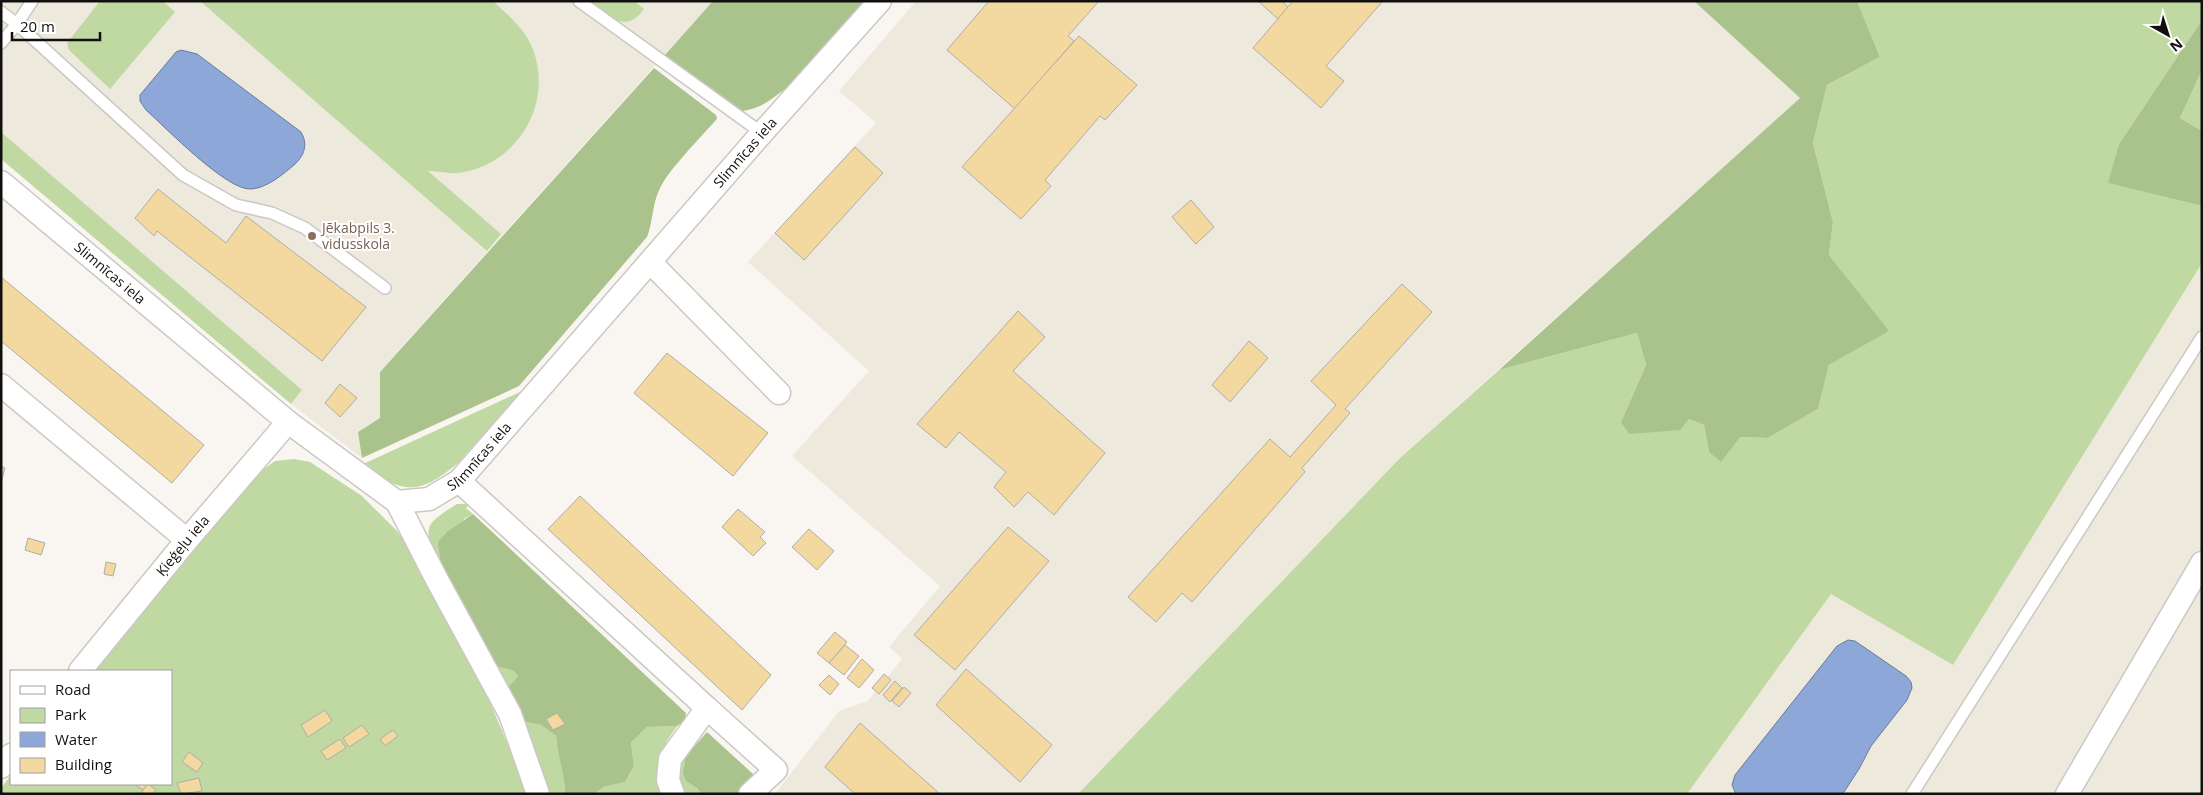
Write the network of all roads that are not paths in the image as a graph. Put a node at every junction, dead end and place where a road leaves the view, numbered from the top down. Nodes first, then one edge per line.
1 (32, 1) edge
2 (579, 1) edge
3 (880, 1) edge
4 (1, 12) edge
5 (17, 24) junction
6 (1, 43) edge
7 (762, 133) junction
8 (1, 182) edge
9 (651, 263) junction
10 (385, 288) dead end
11 (2202, 337) edge
12 (1, 385) edge
13 (779, 392) dead end
14 (288, 422) junction
15 (459, 481) junction
16 (397, 502) junction
17 (187, 540) junction
18 (2202, 563) edge
19 (81, 670) edge
20 (706, 708) junction
21 (10, 756) edge
22 (1, 767) edge
23 (538, 794) edge
24 (673, 794) edge
25 (750, 794) edge
26 (1912, 794) edge
27 (2067, 794) edge

1 - 5 lane
2 - 7 lane
3 - 7 street, Slimnīcas iela
4 - 5 lane
5 - 6 lane
5 - 10 lane
7 - 9 street, Slimnīcas iela
8 - 14 street, Slimnīcas iela
9 - 13 street
9 - 15 street, Slimnīcas iela
11 - 26 lane
12 - 17 street
14 - 16 street, Slimnīcas iela
14 - 17 street, Ķieģeļu iela
15 - 16 street, Slimnīcas iela
15 - 20 street
16 - 23 street
17 - 19 street, Ķieģeļu iela
18 - 27 street
20 - 24 street
20 - 25 street
21 - 22 street

